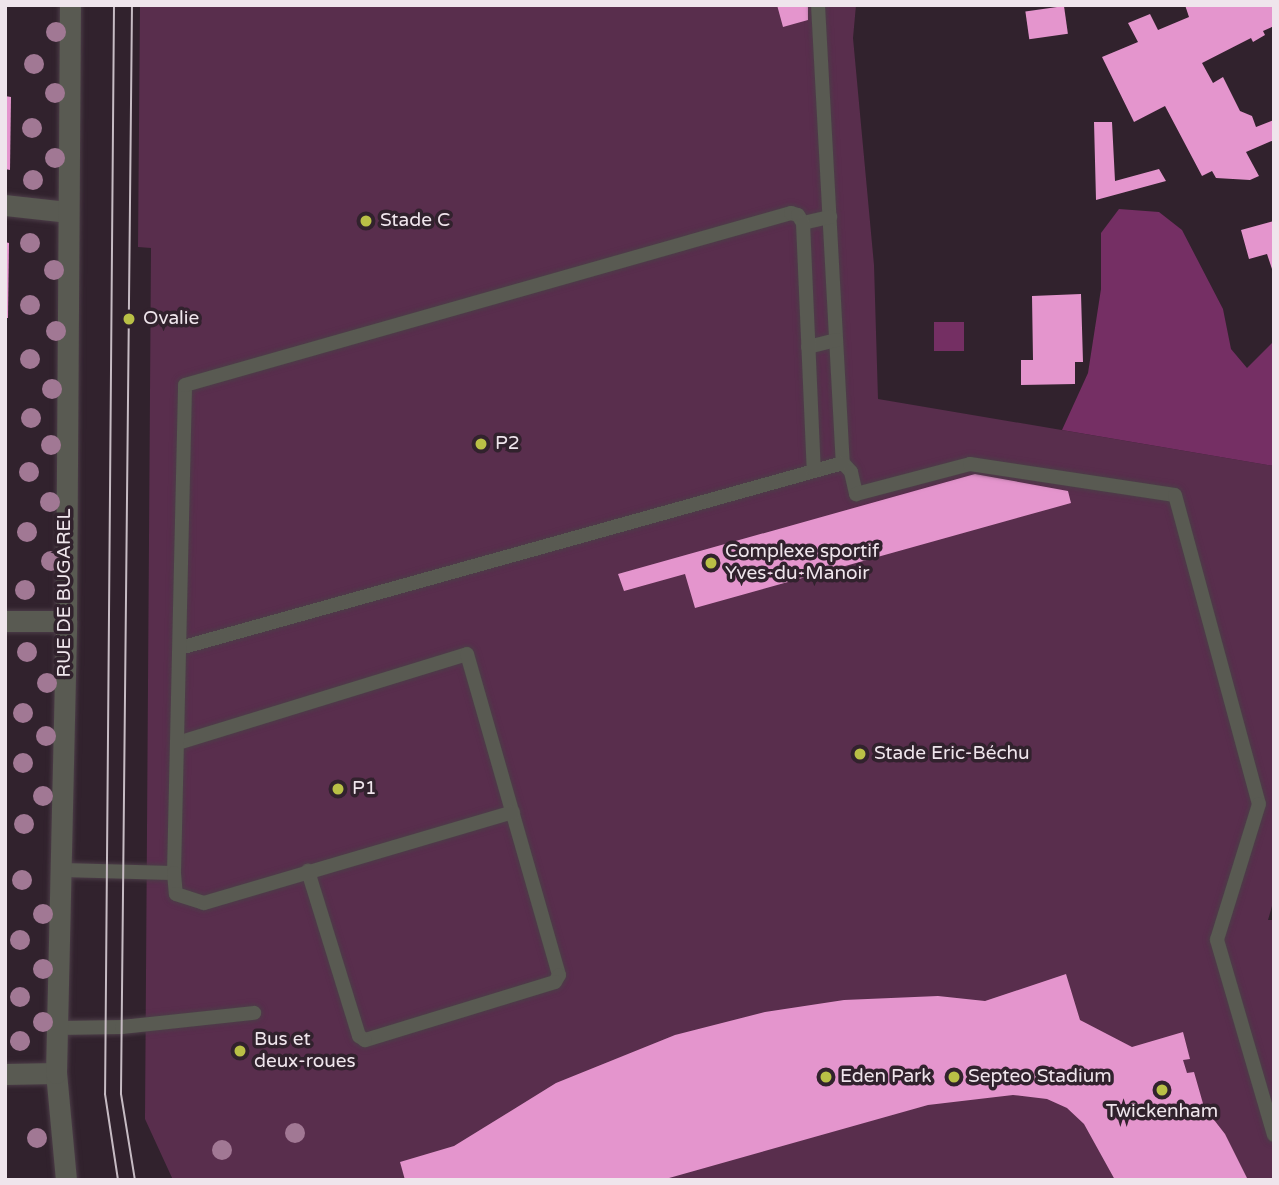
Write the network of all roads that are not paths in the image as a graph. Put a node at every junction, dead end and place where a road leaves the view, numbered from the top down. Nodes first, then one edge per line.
1 (70, 5) edge
2 (818, 5) edge
3 (5, 205) edge
4 (68, 212) junction
5 (830, 217) junction
6 (803, 223) junction
7 (836, 340) junction
8 (808, 347) junction
9 (843, 463) junction
10 (814, 471) junction
11 (5, 621) edge
12 (66, 621) junction
13 (180, 648) junction
14 (178, 743) junction
15 (513, 812) junction
16 (60, 870) junction
17 (308, 871) junction
18 (174, 873) junction
19 (254, 1013) dead end
20 (58, 1028) junction
21 (56, 1073) junction
22 (5, 1074) edge
23 (1274, 1135) edge
24 (66, 1180) edge

1 - 4 street, RUE DE BUGAREL
2 - 5 lane
3 - 4 street
4 - 12 street, RUE DE BUGAREL
5 - 6 lane
5 - 7 lane
6 - 8 lane
6 - 13 lane
7 - 8 lane
7 - 9 lane
8 - 10 lane
9 - 10 lane
9 - 23 lane
10 - 13 lane
11 - 12 street
12 - 16 street, RUE DE BUGAREL
13 - 14 lane
14 - 15 lane
14 - 18 lane
15 - 17 lane
15 - 17 lane
16 - 18 lane
16 - 20 street, RUE DE BUGAREL
17 - 18 lane
19 - 20 lane
20 - 21 street, RUE DE BUGAREL
21 - 22 street
21 - 24 street, RUE DE BUGAREL

